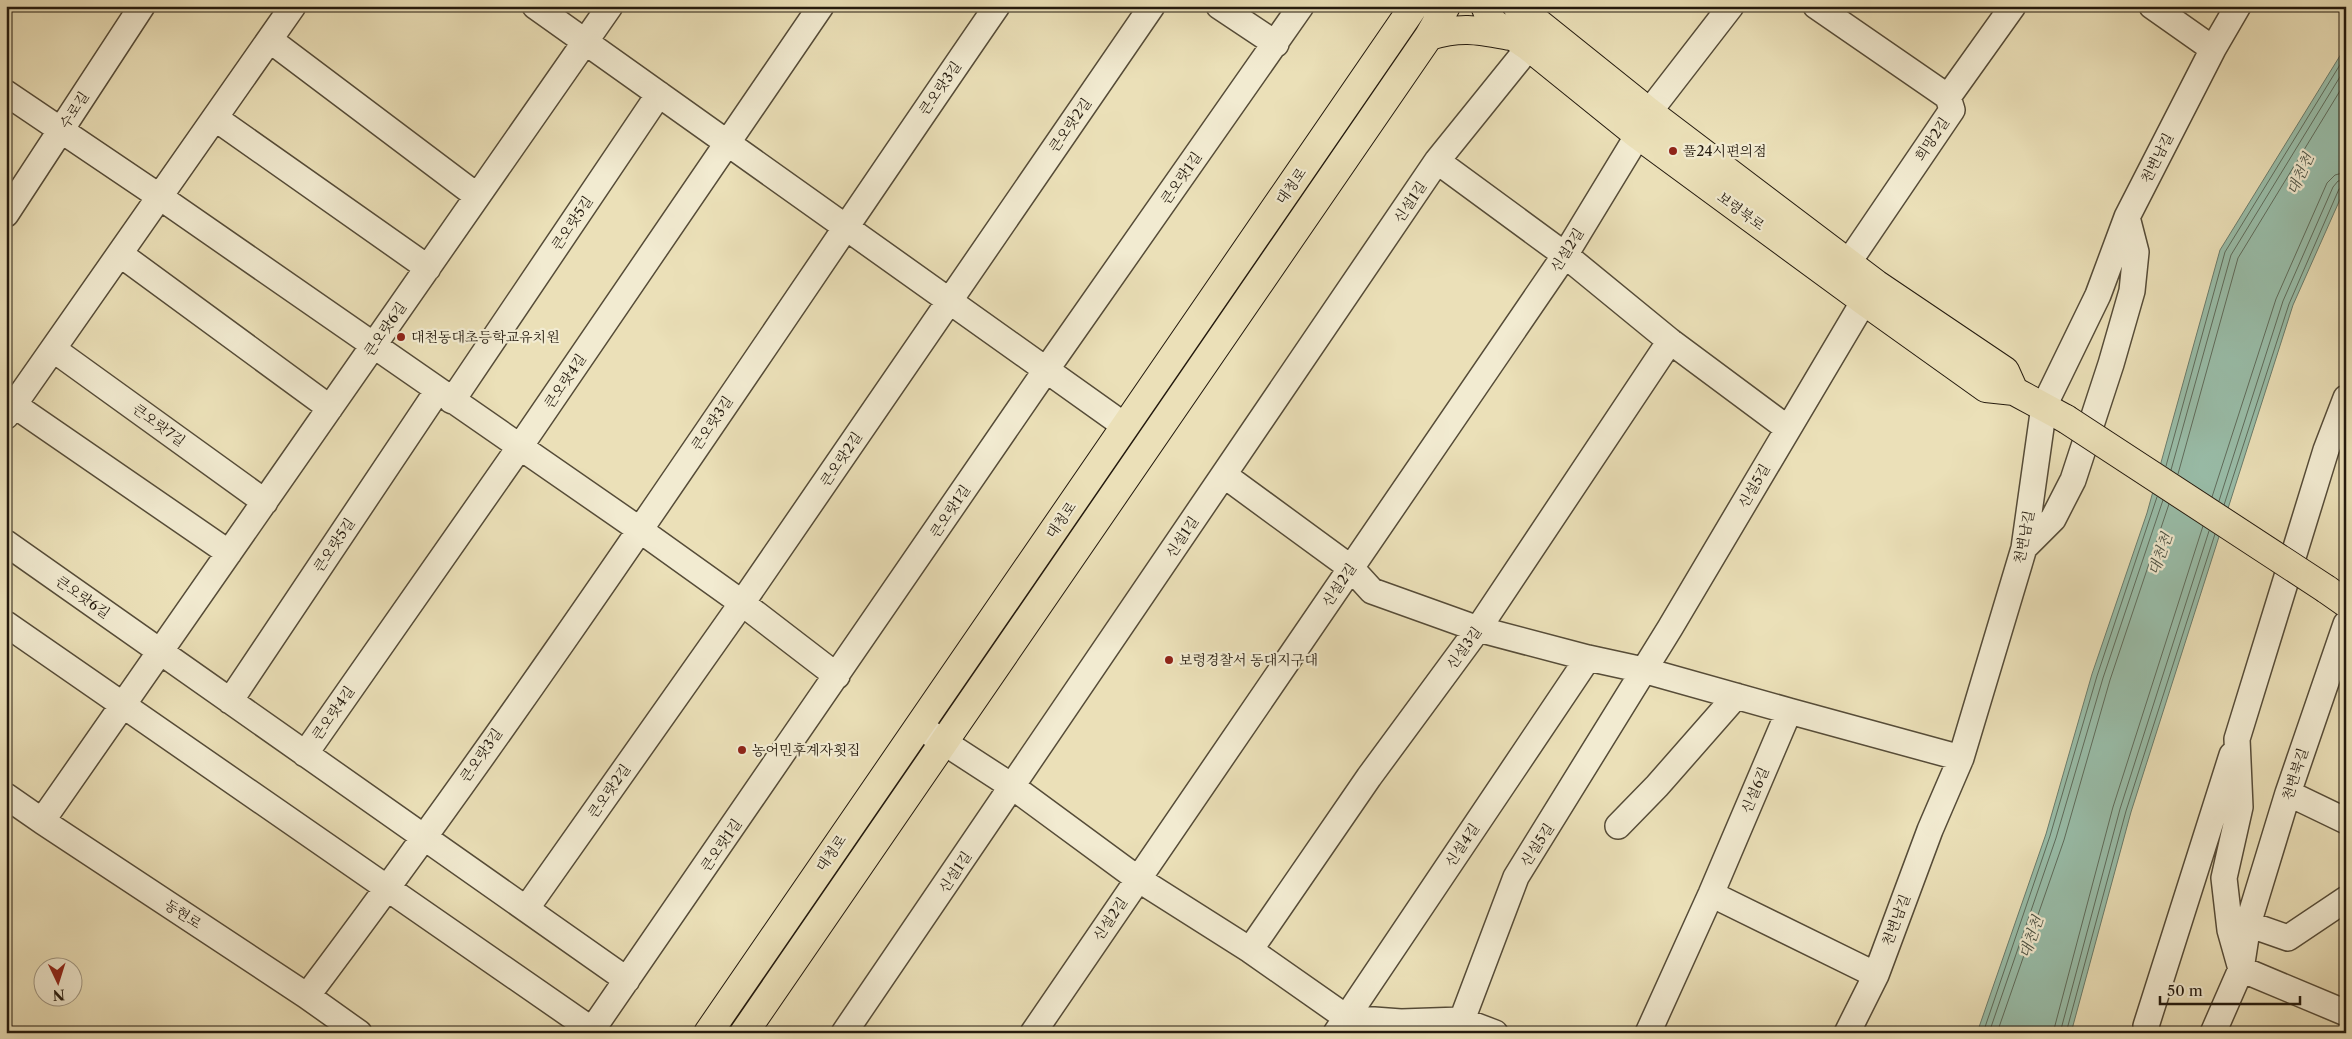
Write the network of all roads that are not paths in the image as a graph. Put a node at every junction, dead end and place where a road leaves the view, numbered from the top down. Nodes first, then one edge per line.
1 (142, 6) edge
2 (293, 6) edge
3 (535, 6) edge
4 (610, 6) edge
5 (821, 6) edge
6 (997, 6) edge
7 (1152, 6) edge
8 (1219, 6) edge
9 (1301, 6) edge
10 (1446, 6) edge
11 (1485, 6) edge
12 (1731, 6) edge
13 (1816, 6) edge
14 (2013, 6) edge
15 (2152, 6) edge
16 (2238, 6) edge
17 (1412, 8) edge
18 (1525, 19) edge
19 (1430, 36) junction
20 (270, 40) junction
21 (586, 42) junction
22 (1276, 44) junction
23 (2213, 49) junction
24 (6, 93) edge
25 (659, 94) junction
26 (1948, 97) junction
27 (215, 118) junction
28 (1643, 123) junction
29 (61, 129) junction
30 (727, 142) junction
31 (1437, 162) junction
32 (160, 196) junction
33 (477, 196) junction
34 (6, 214) edge
35 (2126, 217) junction
36 (845, 227) junction
37 (120, 254) junction
38 (1565, 255) junction
39 (1848, 263) junction
40 (428, 268) junction
41 (949, 301) junction
42 (1864, 301) junction
43 (1670, 341) junction
44 (373, 346) junction
45 (53, 349) junction
46 (1046, 370) junction
47 (2014, 391) junction
48 (445, 395) junction
49 (2346, 398) edge
50 (330, 408) junction
51 (10, 411) edge
52 (2055, 412) junction
53 (1125, 426) junction
54 (1787, 428) junction
55 (520, 448) junction
56 (1224, 475) junction
57 (265, 502) junction
58 (640, 530) junction
59 (6, 543) edge
60 (2024, 548) junction
61 (229, 553) junction
62 (1351, 568) junction
63 (2336, 596) edge
64 (742, 603) junction
65 (6, 624) edge
66 (2346, 624) edge
67 (1478, 628) junction
68 (160, 652) junction
69 (1588, 658) junction
70 (1644, 670) junction
71 (837, 676) junction
72 (1736, 696) junction
73 (230, 701) junction
74 (123, 705) junction
75 (1789, 711) junction
76 (919, 726) junction
77 (2237, 739) junction
78 (944, 742) junction
79 (305, 754) junction
80 (1961, 758) junction
81 (1013, 787) junction
82 (2288, 793) junction
83 (6, 796) edge
84 (42, 821) junction
85 (2346, 821) edge
86 (1618, 826) dead end
87 (424, 837) junction
88 (1138, 879) junction
89 (388, 889) junction
90 (1711, 894) junction
91 (2346, 899) edge
92 (526, 909) junction
93 (2248, 924) junction
94 (1250, 950) junction
95 (2241, 969) junction
96 (1876, 975) junction
97 (627, 980) junction
98 (307, 996) junction
99 (2346, 1014) edge
100 (1342, 1025) edge
101 (1459, 1026) edge
102 (2146, 1026) dead end
103 (591, 1032) edge
104 (1034, 1032) edge
105 (359, 1033) edge
106 (708, 1033) edge
107 (744, 1033) edge
108 (844, 1033) edge
109 (1495, 1033) edge
110 (1648, 1033) edge
111 (1847, 1033) edge
112 (2213, 1033) edge

1 - 29 street, 수로길
2 - 20 street
3 - 21 street
4 - 21 street, 큰오랏6길
5 - 30 street, 큰오랏4길
6 - 36 street, 큰오랏3길
7 - 41 street, 큰오랏2길
8 - 22 street
9 - 22 street, 큰오랏1길
10 - 19 main road, 대청로
11 - 18 main road, 보령북로
12 - 28 street
13 - 26 street, 희망2길
14 - 26 street
15 - 23 street
16 - 23 street, 천변남길
17 - 53 main road, 대청로
18 - 19 main road
18 - 28 main road, 보령북로
18 - 31 street, 신설1길
19 - 78 main road, 대청로
20 - 27 street
20 - 33 street
21 - 25 street
21 - 33 street, 큰오랏6길
22 - 46 street, 큰오랏1길
23 - 35 street, 천변남길
24 - 29 street
25 - 30 street
25 - 48 street, 큰오랏5길
26 - 39 street, 희망2길
27 - 32 street
27 - 40 street
28 - 38 street, 신설2길
28 - 39 main road, 보령북로
28 - 42 main road, 보령북로
29 - 32 street
29 - 34 street, 수로길
30 - 36 street
30 - 55 street, 큰오랏4길
31 - 38 street
31 - 56 street, 신설1길
32 - 37 street
32 - 44 street
33 - 40 street, 큰오랏6길
35 - 52 street, 천변남길
35 - 60 street
36 - 41 street
36 - 58 street, 큰오랏3길
37 - 45 street
37 - 50 street
38 - 43 street
38 - 62 street, 신설2길
39 - 47 main road, 보령북로
40 - 44 street, 큰오랏6길
41 - 46 street
41 - 64 street, 큰오랏2길
42 - 47 main road, 보령북로
42 - 54 street, 신설5길
43 - 54 street
43 - 67 street, 신설3길
44 - 48 street
44 - 50 street, 큰오랏6길
45 - 51 street
45 - 57 street, 큰오랏7길
46 - 53 street
46 - 71 street, 큰오랏1길
47 - 52 main road, 보령북로
48 - 55 street
48 - 73 street, 큰오랏5길
49 - 77 street
50 - 57 street, 큰오랏6길
51 - 61 street
52 - 60 street, 천변남길
52 - 63 main road, 보령북로, bridge
53 - 76 main road, 대청로
54 - 70 street, 신설5길
55 - 58 street
55 - 79 street, 큰오랏4길
56 - 62 street
56 - 81 street, 신설1길
57 - 61 street, 큰오랏6길
58 - 64 street
58 - 87 street, 큰오랏3길
59 - 68 street, 큰오랏6길
60 - 80 street, 천변남길
61 - 68 street, 큰오랏6길
62 - 67 street
62 - 88 street, 신설2길
64 - 71 street
64 - 92 street, 큰오랏2길
65 - 74 street
66 - 82 street, 천변북길
67 - 69 street
67 - 94 street, 신설3길
68 - 73 street
68 - 74 street, 큰오랏6길
69 - 70 street
69 - 100 street, 신설4길
70 - 72 street
70 - 101 street, 신설5길
71 - 97 street, 큰오랏1길
72 - 75 street
72 - 86 street
73 - 79 street
74 - 84 street, 큰오랏6길
74 - 89 street
75 - 80 street
75 - 90 street, 신설6길
76 - 78 street
76 - 106 main road, 대청로
77 - 95 street
77 - 102 street
78 - 81 street
78 - 107 main road, 대청로
79 - 87 street
80 - 96 street, 천변남길
81 - 88 street
81 - 108 street, 신설1길
82 - 85 street
82 - 93 street, 천변북길
83 - 84 street, 동현로
84 - 98 street, 동현로
87 - 89 street, 큰오랏3길
87 - 92 street
88 - 94 street
88 - 104 street, 신설2길
89 - 98 street, 큰오랏3길
89 - 103 street, 큰오랏1길
90 - 96 street
90 - 110 street, 신설6길
91 - 93 street
92 - 97 street
93 - 95 street, 천변북길
94 - 100 street
95 - 99 street
95 - 112 street, 천변북길
96 - 111 street, 천변남길
97 - 103 street, 큰오랏1길
98 - 105 street, 동현로
100 - 101 street
101 - 109 street

